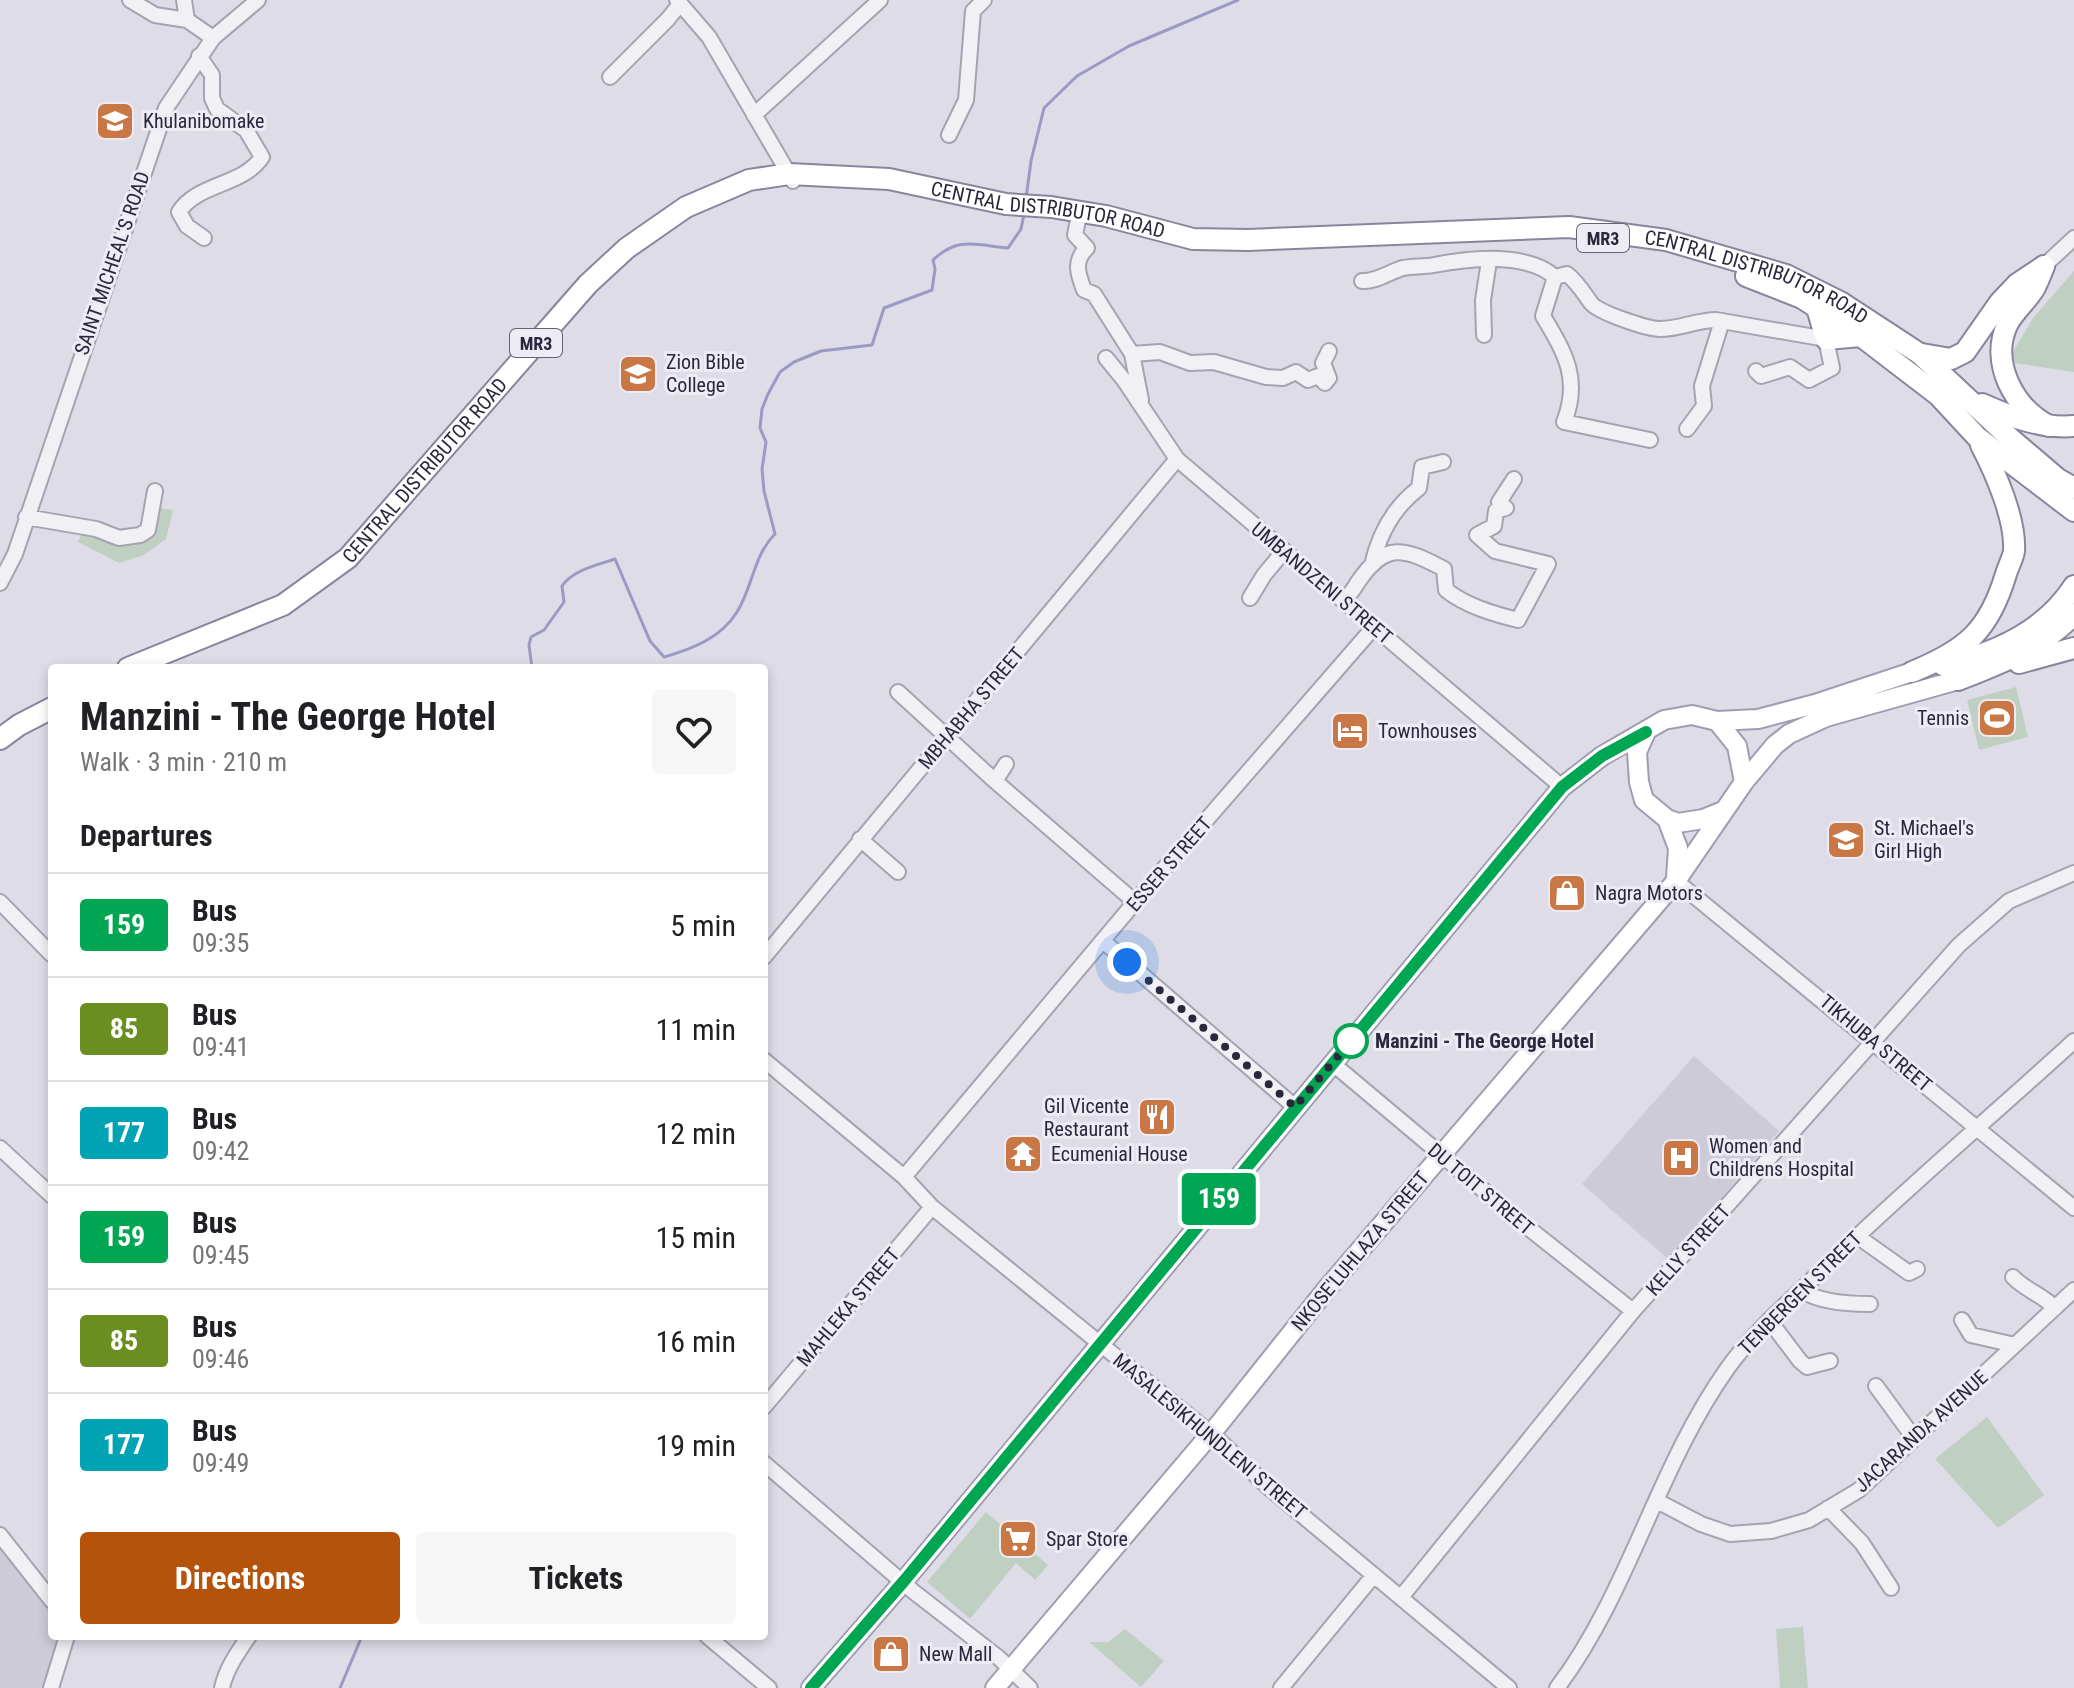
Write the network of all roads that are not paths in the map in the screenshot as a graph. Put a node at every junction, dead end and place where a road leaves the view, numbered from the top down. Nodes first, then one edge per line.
1 (130, 0) edge
2 (184, 0) edge
3 (258, 0) edge
4 (880, 0) edge
5 (984, 0) edge
6 (678, 2) edge
7 (187, 20) junction
8 (213, 38) junction
9 (199, 56) junction
10 (610, 77) dead end
11 (754, 115) junction
12 (949, 135) dead end
13 (791, 178) junction
14 (1052, 211) junction
15 (1078, 220) junction
16 (204, 238) dead end
17 (2074, 238) edge
18 (1489, 261) junction
19 (2044, 266) junction
20 (1555, 277) junction
21 (1362, 281) dead end
22 (1817, 308) junction
23 (1722, 321) junction
24 (1484, 335) dead end
25 (1861, 336) junction
26 (1826, 339) junction
27 (1329, 351) dead end
28 (1132, 354) junction
29 (1920, 354) junction
30 (1106, 358) dead end
31 (1756, 371) dead end
32 (1971, 399) junction
33 (1142, 408) junction
34 (2049, 426) junction
35 (2074, 426) edge
36 (1687, 429) dead end
37 (1977, 437) junction
38 (1650, 440) dead end
39 (1177, 459) junction
40 (1443, 462) dead end
41 (1514, 479) dead end
42 (2074, 488) edge
43 (155, 491) dead end
44 (2074, 511) edge
45 (26, 517) junction
46 (1284, 551) junction
47 (1372, 565) junction
48 (0, 583) edge
49 (2074, 586) edge
50 (1250, 598) dead end
51 (1341, 599) junction
52 (2074, 614) edge
53 (1374, 627) junction
54 (2068, 650) edge
55 (138, 664) edge
56 (174, 664) edge
57 (1912, 672) junction
58 (1958, 680) junction
59 (898, 692) dead end
60 (48, 700) edge
61 (48, 710) edge
62 (1717, 721) junction
63 (0, 728) edge
64 (1646, 732) junction
65 (947, 737) junction
66 (0, 739) edge
67 (1006, 764) dead end
68 (995, 781) junction
69 (1744, 782) junction
70 (1562, 787) junction
71 (1723, 811) junction
72 (1667, 819) junction
73 (860, 839) junction
74 (898, 872) dead end
75 (2074, 873) edge
76 (1676, 881) junction
77 (0, 902) edge
78 (1135, 902) junction
79 (1103, 941) junction
80 (48, 951) edge
81 (768, 952) edge
82 (1875, 1041) junction
83 (2074, 1041) edge
84 (768, 1063) edge
85 (1332, 1063) junction
86 (1295, 1107) junction
87 (1978, 1129) junction
88 (0, 1148) edge
89 (1440, 1155) junction
90 (904, 1177) junction
91 (48, 1192) edge
92 (932, 1207) junction
93 (2074, 1208) edge
94 (1857, 1236) junction
95 (1917, 1269) dead end
96 (2013, 1277) dead end
97 (1801, 1290) junction
98 (2074, 1290) edge
99 (1870, 1304) dead end
100 (2055, 1308) junction
101 (1633, 1311) junction
102 (1769, 1320) junction
103 (1962, 1320) dead end
104 (1100, 1343) junction
105 (2015, 1345) junction
106 (1830, 1361) dead end
107 (1876, 1386) dead end
108 (768, 1402) edge
109 (1210, 1434) junction
110 (1914, 1438) junction
111 (768, 1466) edge
112 (1657, 1501) junction
113 (1828, 1508) junction
114 (0, 1535) edge
115 (1374, 1575) junction
116 (904, 1581) junction
117 (1891, 1588) dead end
118 (48, 1596) edge
119 (1402, 1596) junction
120 (66, 1640) edge
121 (246, 1640) edge
122 (712, 1640) edge
123 (1010, 1670) junction
124 (51, 1688) edge
125 (222, 1688) edge
126 (769, 1688) edge
127 (811, 1688) edge
128 (995, 1688) edge
129 (1030, 1688) edge
130 (1281, 1688) edge
131 (1509, 1688) edge
132 (1557, 1688) edge

1 - 7 street
2 - 7 street
3 - 8 street, SAINT MICHEAL'S ROAD
4 - 11 street
5 - 12 street
6 - 10 street
6 - 11 street
7 - 8 street
8 - 9 street, SAINT MICHEAL'S ROAD
9 - 16 street
9 - 45 street, SAINT MICHEAL'S ROAD
11 - 13 street
13 - 14 highway, CENTRAL DISTRIBUTOR ROAD / MR3
13 - 55 highway, CENTRAL DISTRIBUTOR ROAD / MR3
13 - 56 highway, CENTRAL DISTRIBUTOR ROAD / MR3
14 - 15 highway, CENTRAL DISTRIBUTOR ROAD / MR3
14 - 29 highway, CENTRAL DISTRIBUTOR ROAD / MR3
15 - 22 highway, CENTRAL DISTRIBUTOR ROAD / MR3
15 - 28 street
17 - 19 street
18 - 20 street
18 - 21 street
18 - 24 street
19 - 29 highway
19 - 34 highway
20 - 23 street
20 - 38 street
22 - 25 highway, CENTRAL DISTRIBUTOR ROAD / MR3
22 - 26 highway
23 - 26 street
23 - 36 street
25 - 26 highway
25 - 37 highway, CENTRAL DISTRIBUTOR ROAD / MR3
26 - 31 street
27 - 28 street
28 - 33 street
29 - 32 highway, CENTRAL DISTRIBUTOR ROAD / MR3
30 - 33 street, UMBANDZENI STREET
32 - 34 highway
32 - 42 highway, CENTRAL DISTRIBUTOR ROAD / MR3
33 - 39 street, UMBANDZENI STREET
34 - 35 highway
37 - 44 highway, CENTRAL DISTRIBUTOR ROAD / MR3
37 - 57 highway
39 - 46 street, UMBANDZENI STREET
39 - 65 street, MBHABHA STREET
40 - 47 street
41 - 47 street
43 - 45 street
45 - 48 street, SAINT MICHEAL'S ROAD
46 - 50 street
46 - 51 street, UMBANDZENI STREET
47 - 51 street
49 - 57 highway
51 - 53 street, UMBANDZENI STREET
52 - 58 highway
53 - 70 street, UMBANDZENI STREET
53 - 78 street, ESSER STREET
54 - 58 highway
57 - 62 main road
58 - 69 main road
59 - 65 street
60 - 63 highway
61 - 66 highway
62 - 64 main road
62 - 69 main road
64 - 70 main road
64 - 72 main road
65 - 68 street
65 - 73 street, MBHABHA STREET
67 - 68 street
68 - 78 street
69 - 71 main road
70 - 85 main road
71 - 72 main road
71 - 76 main road, NKOSE'LUHLAZA STREET
72 - 76 main road
73 - 74 street
73 - 81 street, MBHABHA STREET
75 - 82 street, KELLY STREET
76 - 82 street, TIKHUBA STREET
76 - 89 main road, NKOSE'LUHLAZA STREET
77 - 80 street
78 - 79 street, ESSER STREET
79 - 86 street
79 - 90 street, ESSER STREET
82 - 87 street, TIKHUBA STREET
82 - 101 street, KELLY STREET
83 - 87 street, TENBERGEN STREET
84 - 90 street, MASALESIKHUNDLENI STREET
85 - 86 main road
85 - 89 street, DU TOIT STREET
86 - 104 main road
87 - 93 street, TIKHUBA STREET
87 - 94 street, TENBERGEN STREET
88 - 91 street
89 - 101 street, DU TOIT STREET
89 - 109 main road, NKOSE'LUHLAZA STREET
90 - 92 street, MASALESIKHUNDLENI STREET
92 - 104 street, MASALESIKHUNDLENI STREET
92 - 108 street, MAHLEKA STREET
94 - 95 street
94 - 97 street, TENBERGEN STREET
96 - 100 street
97 - 99 street
97 - 102 street, TENBERGEN STREET
98 - 100 street, JACARANDA AVENUE
100 - 105 street, JACARANDA AVENUE
101 - 119 street, KELLY STREET
102 - 106 street
102 - 112 street, TENBERGEN STREET
103 - 105 street
104 - 109 street, MASALESIKHUNDLENI STREET
104 - 116 main road
105 - 110 street, JACARANDA AVENUE
107 - 110 street
109 - 115 street, MASALESIKHUNDLENI STREET
109 - 123 main road, NKOSE'LUHLAZA STREET
110 - 113 street, JACARANDA AVENUE
111 - 116 street
112 - 113 street, JACARANDA AVENUE
112 - 132 street, TENBERGEN STREET
113 - 117 street
114 - 118 street
115 - 119 street, MASALESIKHUNDLENI STREET
115 - 130 street
116 - 123 street
116 - 127 main road
119 - 131 street, MASALESIKHUNDLENI STREET
120 - 124 street
121 - 125 street
122 - 126 street
123 - 128 main road, NKOSE'LUHLAZA STREET
123 - 129 street

